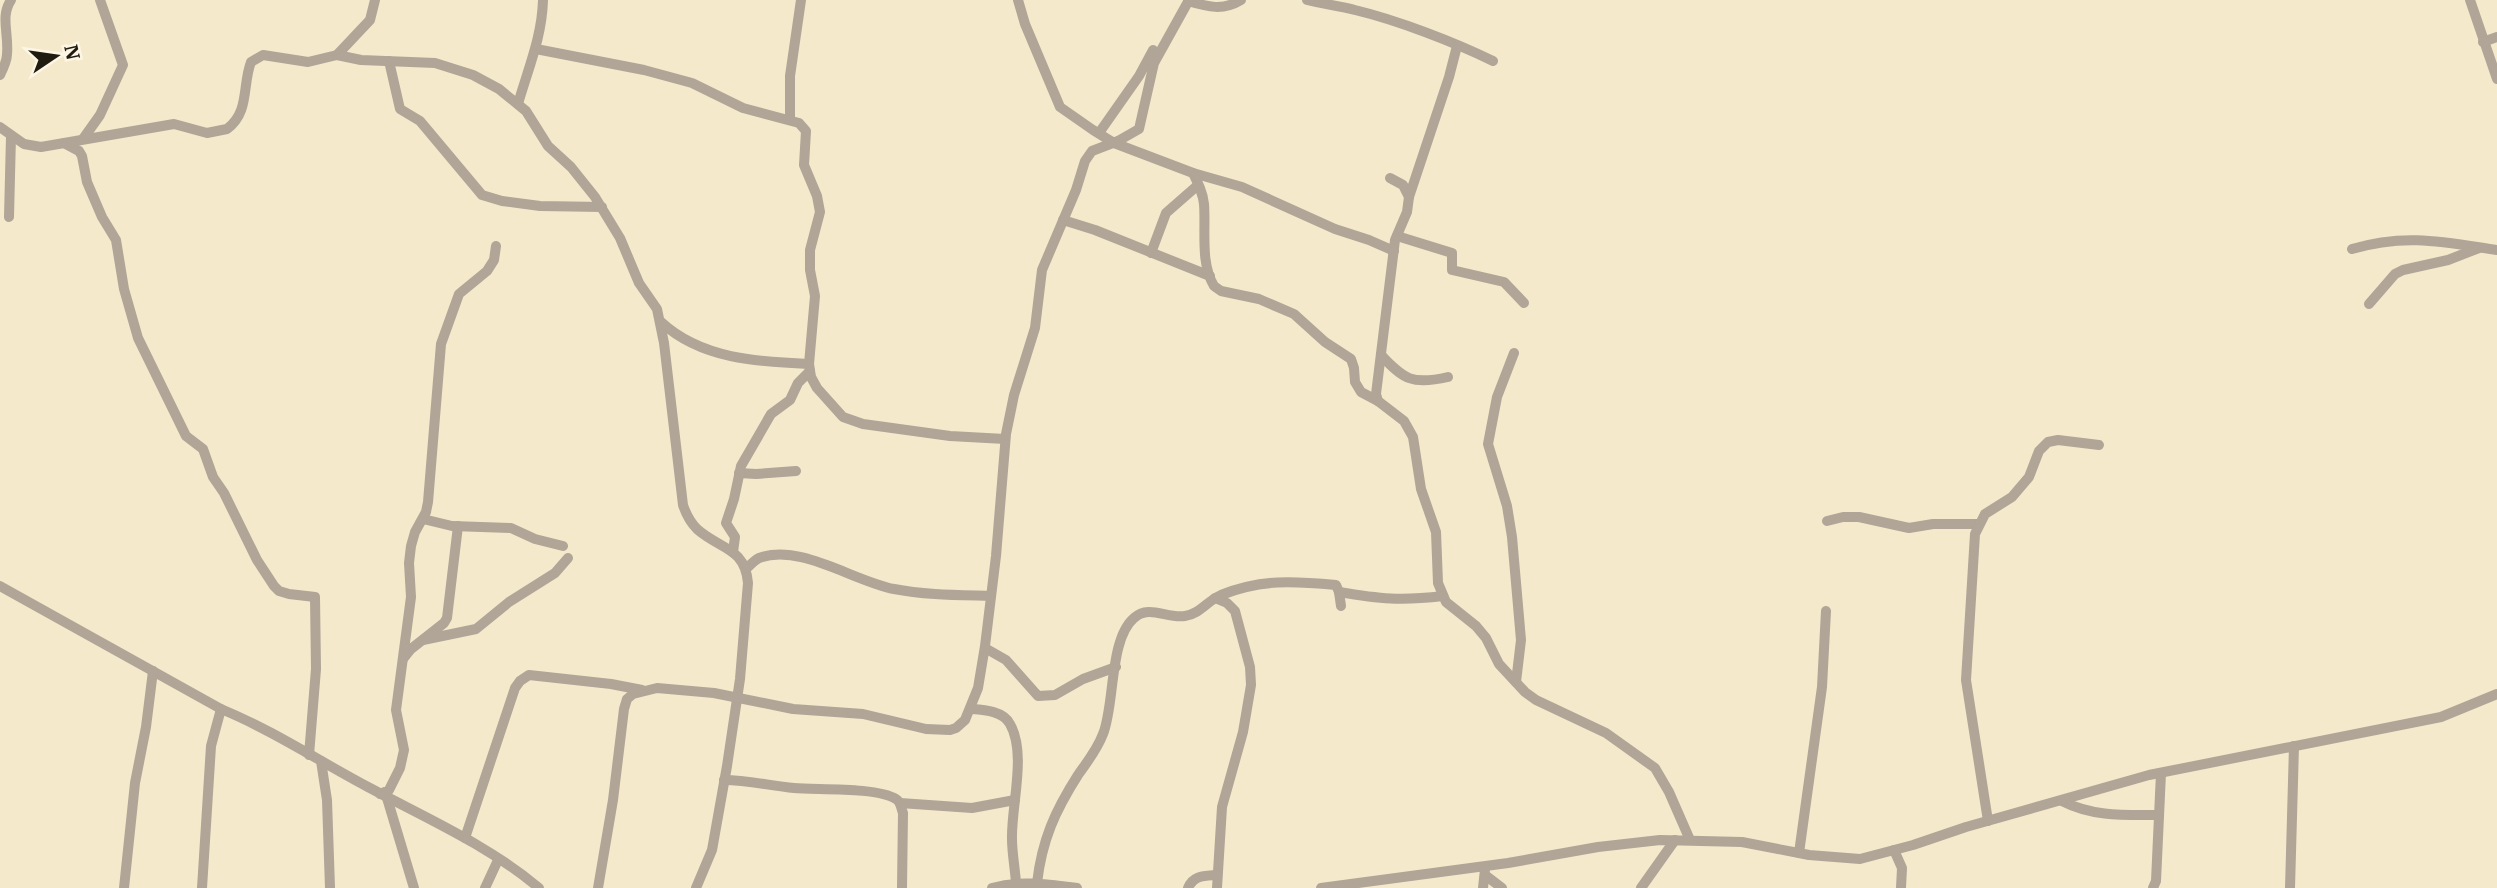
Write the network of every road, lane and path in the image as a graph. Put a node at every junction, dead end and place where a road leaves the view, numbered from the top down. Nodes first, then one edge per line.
1 (11, 0) edge
2 (100, 0) edge
3 (375, 0) edge
4 (542, 0) edge
5 (801, 0) edge
6 (1018, 0) edge
7 (1241, 0) edge
8 (1307, 0) edge
9 (2470, 0) edge
10 (1189, 1) edge
11 (1176, 21) junction
12 (2497, 37) edge
13 (2483, 42) junction
14 (1457, 46) junction
15 (536, 49) junction
16 (337, 55) junction
17 (389, 61) junction
18 (1493, 61) dead end
19 (0, 75) edge
20 (2497, 79) edge
21 (518, 104) junction
22 (790, 120) junction
23 (0, 127) edge
24 (1099, 134) junction
25 (11, 135) junction
26 (83, 139) junction
27 (1114, 143) junction
28 (64, 144) junction
29 (1193, 173) junction
30 (1390, 178) dead end
31 (1198, 184) junction
32 (1409, 197) junction
33 (602, 207) junction
34 (9, 217) dead end
35 (1063, 220) junction
36 (1397, 236) junction
37 (496, 246) dead end
38 (2482, 247) junction
39 (2352, 249) dead end
40 (2497, 250) edge
41 (1394, 251) junction
42 (1151, 253) junction
43 (1210, 276) junction
44 (1524, 303) dead end
45 (2370, 304) dead end
46 (661, 323) junction
47 (1514, 353) dead end
48 (1381, 355) junction
49 (810, 368) junction
50 (1448, 377) dead end
51 (1378, 401) junction
52 (1005, 439) junction
53 (2099, 445) dead end
54 (796, 471) dead end
55 (739, 472) junction
56 (424, 519) junction
57 (1827, 521) dead end
58 (1979, 524) junction
59 (458, 526) junction
60 (563, 546) dead end
61 (733, 552) junction
62 (568, 558) dead end
63 (747, 568) junction
64 (0, 586) edge
65 (1339, 592) junction
66 (991, 596) junction
67 (1443, 596) junction
68 (1216, 598) junction
69 (1341, 606) dead end
70 (1826, 611) dead end
71 (423, 640) junction
72 (985, 648) junction
73 (402, 659) junction
74 (1116, 667) junction
75 (153, 671) junction
76 (1516, 682) junction
77 (642, 690) junction
78 (2497, 694) edge
79 (737, 697) junction
80 (221, 709) junction
81 (971, 709) junction
82 (2294, 746) junction
83 (309, 755) junction
84 (321, 761) junction
85 (2161, 772) junction
86 (724, 780) junction
87 (384, 796) junction
88 (1015, 800) junction
89 (2062, 801) junction
90 (900, 803) junction
91 (2159, 815) junction
92 (1988, 821) junction
93 (465, 838) junction
94 (1675, 840) junction
95 (1690, 840) junction
96 (1894, 850) junction
97 (1799, 853) junction
98 (498, 860) junction
99 (1485, 871) junction
100 (1217, 875) junction
101 (1016, 883) junction
102 (1044, 885) edge
103 (124, 888) edge
104 (202, 888) edge
105 (330, 888) edge
106 (414, 888) edge
107 (485, 888) edge
108 (539, 888) edge
109 (598, 888) edge
110 (696, 888) edge
111 (902, 888) edge
112 (992, 888) edge
113 (1077, 888) edge
114 (1188, 888) edge
115 (1217, 888) edge
116 (1321, 888) edge
117 (1483, 888) edge
118 (1503, 888) edge
119 (1641, 888) edge
120 (1901, 888) edge
121 (2153, 888) edge
122 (2290, 888) edge

1 - 19 street
2 - 26 street
3 - 16 street
4 - 15 street
5 - 22 street
6 - 24 street
7 - 10 street
8 - 14 street
9 - 13 street
10 - 11 street
11 - 24 street
11 - 27 street
12 - 13 street
13 - 20 street
14 - 18 street
14 - 32 street
15 - 21 street
15 - 22 street
16 - 17 street
16 - 26 street
17 - 21 street
17 - 33 street
21 - 33 street
22 - 49 street
23 - 25 street
24 - 27 street
25 - 28 street
25 - 34 street
26 - 28 street
27 - 29 street
27 - 35 street
28 - 83 street
29 - 31 street
29 - 41 street
30 - 32 street
31 - 42 street
31 - 43 street
32 - 36 street
33 - 46 street
35 - 42 street
35 - 52 street
36 - 41 street
36 - 44 street
37 - 56 street
38 - 39 street
38 - 40 street
38 - 45 street
41 - 48 street
42 - 43 street
43 - 51 street
46 - 49 street
46 - 61 street
47 - 76 street
48 - 50 street
48 - 51 street
49 - 52 street
49 - 55 street
51 - 67 street
52 - 66 street
53 - 58 street
54 - 55 street
55 - 61 street
56 - 59 street
56 - 73 street
57 - 58 street
58 - 92 street
59 - 60 street
59 - 71 street
61 - 63 street
62 - 71 street
63 - 66 street
63 - 79 street
64 - 75 street
65 - 67 street
65 - 68 street
65 - 69 street
66 - 72 street
67 - 76 street
68 - 74 street
68 - 100 street
70 - 97 street
71 - 73 street
72 - 74 street
72 - 81 street
73 - 87 street
74 - 102 street
75 - 80 street
75 - 103 street
76 - 95 street
77 - 79 street
77 - 93 street
77 - 109 street
78 - 82 street
79 - 81 street
79 - 86 street
80 - 83 street
80 - 104 street
81 - 88 street
82 - 85 street
82 - 122 street
83 - 84 street
84 - 87 street
84 - 105 street
85 - 89 street
85 - 91 street
86 - 90 street
86 - 110 street
87 - 93 street
87 - 106 street
88 - 90 street
88 - 101 street
89 - 91 street
89 - 92 street
90 - 111 street
91 - 121 street
92 - 96 street
93 - 98 street
94 - 95 street
94 - 99 street
94 - 119 street
95 - 97 street
96 - 97 street
96 - 120 street
98 - 107 street
98 - 108 street
99 - 116 street
99 - 117 street
99 - 118 street
100 - 114 street
100 - 115 street
101 - 102 street
101 - 112 street
102 - 113 street

